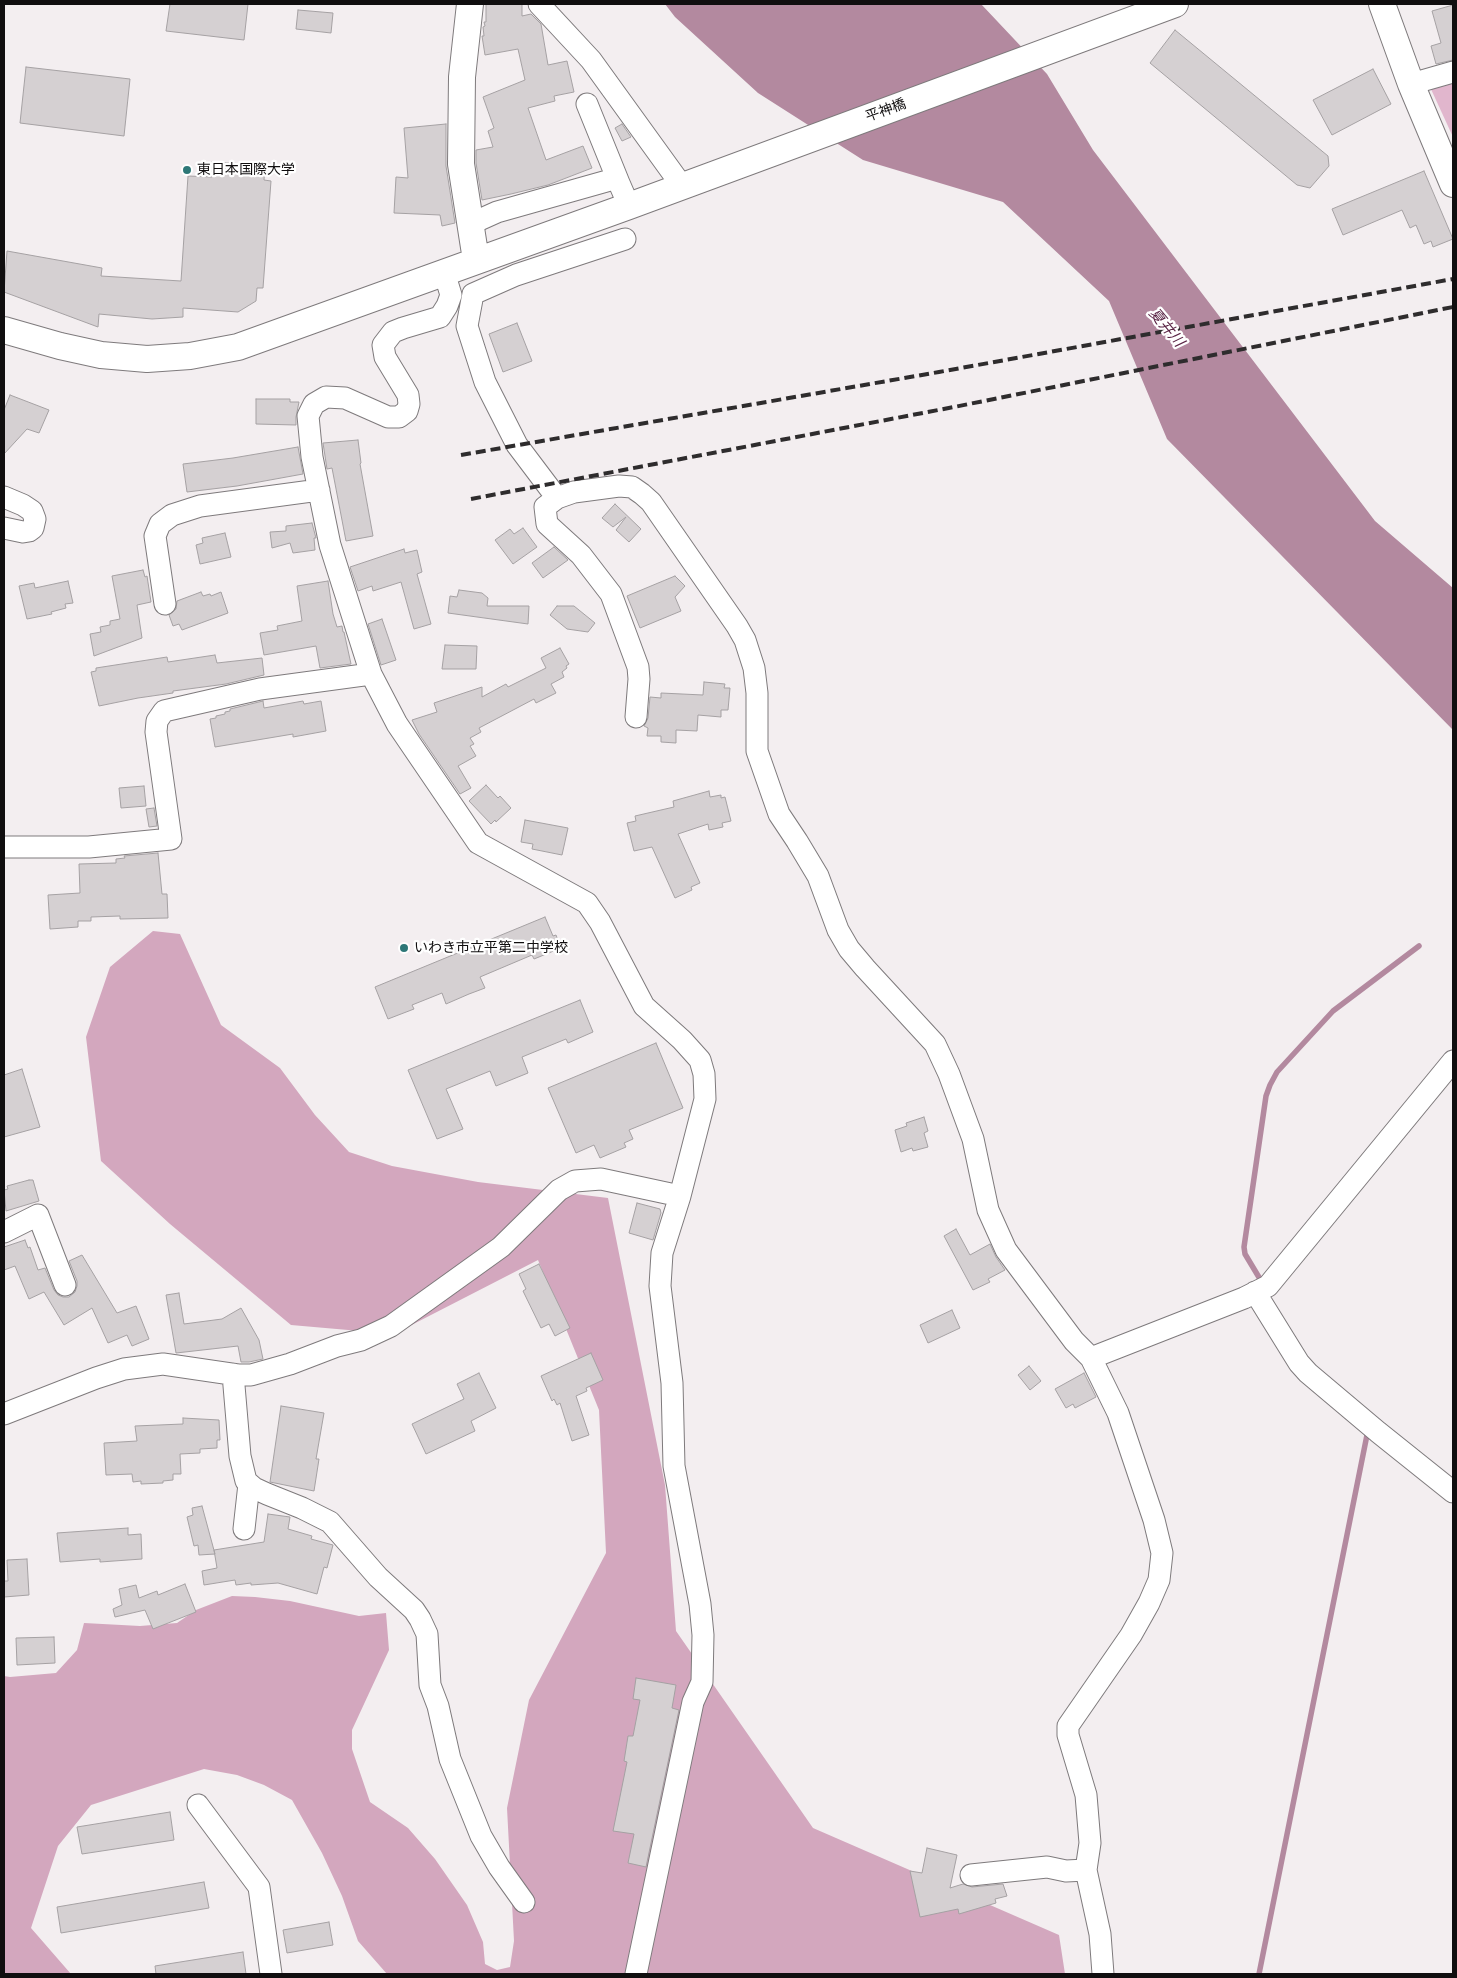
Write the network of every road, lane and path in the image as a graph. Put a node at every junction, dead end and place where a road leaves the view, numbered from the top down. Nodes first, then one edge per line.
1 (470, 4) edge
2 (539, 4) edge
3 (1175, 4) edge
4 (1382, 4) edge
5 (1453, 72) edge
6 (1410, 84) junction
7 (587, 104) dead end
8 (688, 184) junction
9 (1453, 184) edge
10 (624, 194) junction
11 (470, 228) junction
12 (625, 239) dead end
13 (508, 248) junction
14 (476, 260) junction
15 (444, 272) junction
16 (516, 275) junction
17 (4, 330) edge
18 (319, 490) junction
19 (4, 497) edge
20 (557, 498) junction
21 (4, 528) edge
22 (165, 604) dead end
23 (371, 674) junction
24 (636, 717) dead end
25 (4, 847) edge
26 (1453, 1061) edge
27 (680, 1196) junction
28 (4, 1232) edge
29 (65, 1285) dead end
30 (1261, 1289) junction
31 (1090, 1358) junction
32 (233, 1374) junction
33 (4, 1414) edge
34 (249, 1484) junction
35 (1453, 1492) edge
36 (244, 1529) dead end
37 (198, 1805) dead end
38 (1086, 1870) junction
39 (971, 1874) dead end
40 (524, 1902) dead end
41 (271, 1974) edge
42 (636, 1974) edge
43 (1103, 1974) edge

1 - 11 street
2 - 8 street
3 - 8 street, 平神橋
4 - 6 street
5 - 6 street
6 - 9 street
7 - 10 street
8 - 10 street, 平神橋
10 - 11 street
10 - 13 street, 平神橋
11 - 14 street
12 - 16 street
13 - 14 street, 平神橋
13 - 16 street
14 - 15 street, 平神橋
15 - 17 street, 平神橋
15 - 18 street
16 - 20 street
18 - 22 street
18 - 23 street
19 - 21 street
20 - 24 street
20 - 31 street
23 - 25 street
23 - 27 street
26 - 30 street
27 - 32 street
27 - 42 street
28 - 29 street
30 - 31 street
30 - 35 street
31 - 38 street
32 - 33 street
32 - 34 street
34 - 36 street
34 - 40 street
37 - 41 street
38 - 39 street
38 - 43 street

